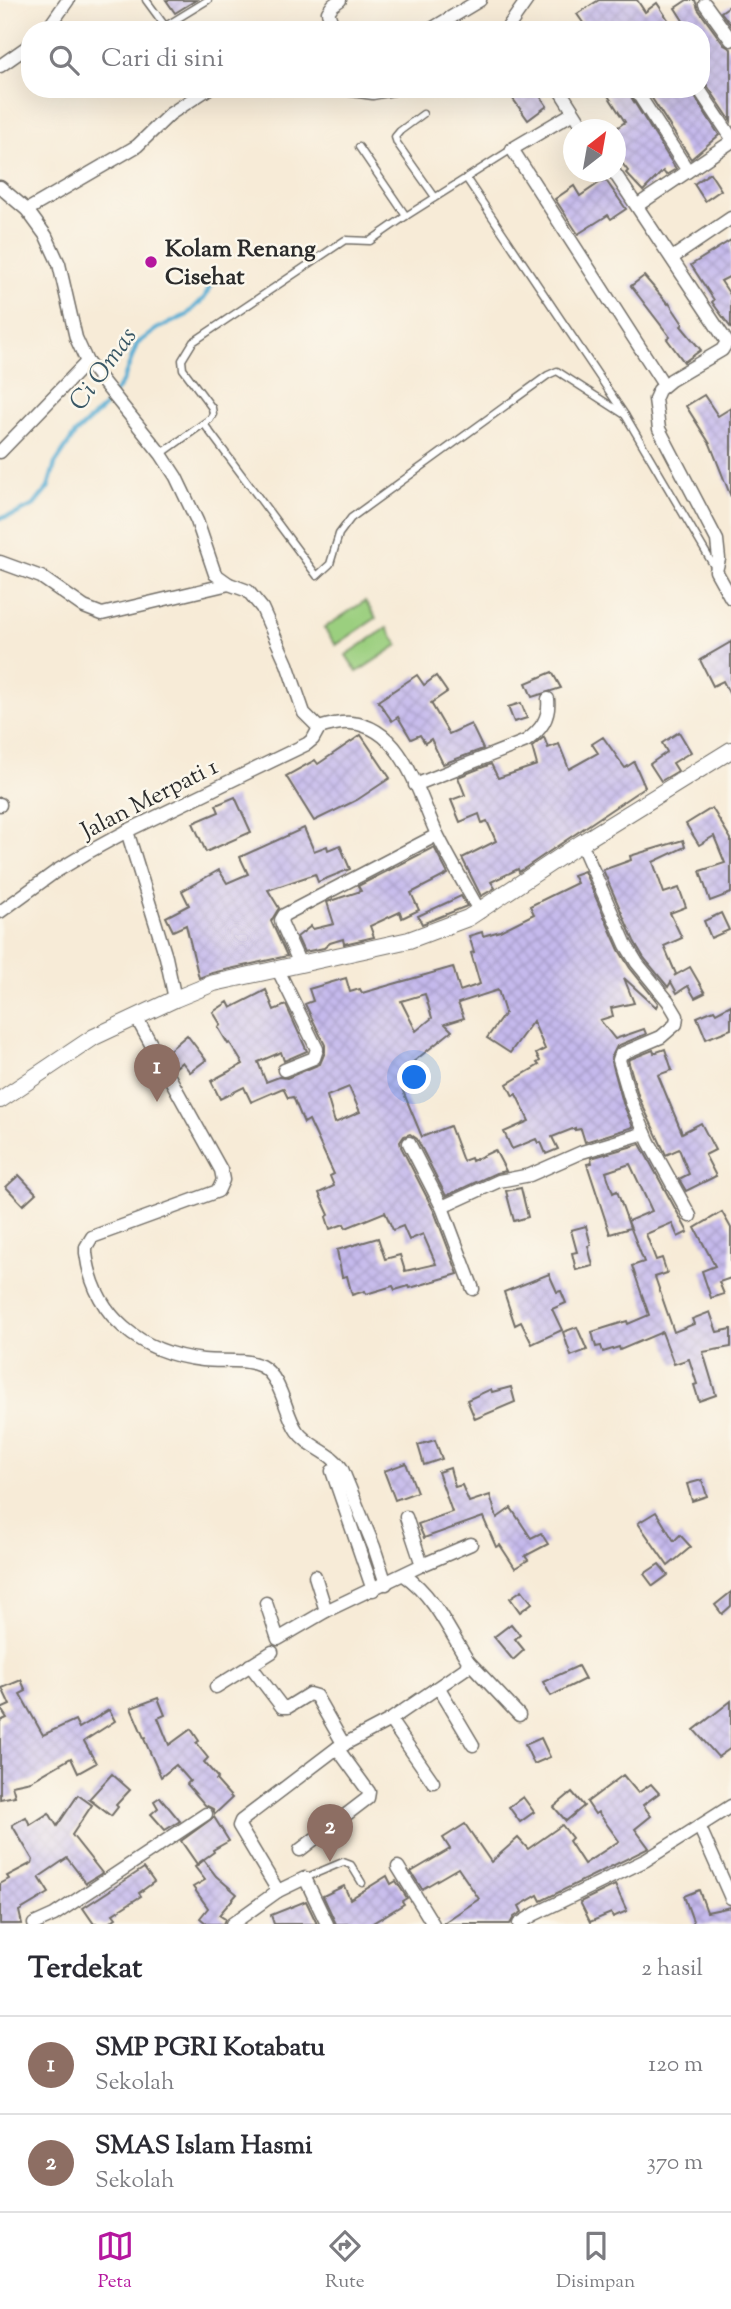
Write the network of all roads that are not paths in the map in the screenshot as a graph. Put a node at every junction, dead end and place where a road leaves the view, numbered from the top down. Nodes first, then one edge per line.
1 (68, 0) edge
2 (146, 0) edge
3 (208, 0) edge
4 (340, 0) edge
5 (480, 0) edge
6 (527, 0) edge
7 (705, 4) dead end
8 (54, 21) edge
9 (160, 21) edge
10 (175, 21) edge
11 (331, 21) edge
12 (445, 21) edge
13 (512, 21) edge
14 (731, 40) edge
15 (21, 51) edge
16 (0, 66) edge
17 (194, 98) edge
18 (564, 98) edge
19 (641, 98) edge
20 (705, 98) edge
21 (573, 113) junction
22 (423, 114) dead end
23 (577, 119) edge
24 (731, 140) edge
25 (359, 147) dead end
26 (512, 149) junction
27 (688, 171) junction
28 (466, 178) junction
29 (621, 182) edge
30 (0, 187) edge
31 (435, 197) junction
32 (638, 205) junction
33 (27, 210) junction
34 (406, 216) junction
35 (730, 220) edge
36 (672, 258) junction
37 (728, 346) edge
38 (87, 362) junction
39 (664, 385) junction
40 (625, 415) junction
41 (204, 424) junction
42 (0, 452) edge
43 (161, 454) junction
44 (0, 562) edge
45 (716, 571) junction
46 (229, 584) junction
47 (731, 598) edge
48 (548, 699) dead end
49 (319, 728) junction
50 (731, 750) edge
51 (415, 785) junction
52 (127, 831) junction
53 (437, 835) junction
54 (581, 843) junction
55 (0, 912) edge
56 (480, 912) junction
57 (300, 964) junction
58 (277, 968) junction
59 (175, 999) junction
60 (136, 1017) junction
61 (284, 1070) dead end
62 (0, 1100) edge
63 (645, 1133) junction
64 (409, 1143) dead end
65 (442, 1207) junction
66 (690, 1216) dead end
67 (473, 1289) dead end
68 (332, 1471) dead end
69 (406, 1517) dead end
70 (471, 1544) dead end
71 (422, 1565) junction
72 (404, 1575) junction
73 (315, 1576) dead end
74 (386, 1584) junction
75 (373, 1590) junction
76 (266, 1603) dead end
77 (326, 1611) junction
78 (272, 1652) dead end
79 (468, 1661) junction
80 (250, 1665) junction
81 (216, 1687) dead end
82 (439, 1688) junction
83 (519, 1715) dead end
84 (390, 1720) junction
85 (473, 1745) dead end
86 (341, 1746) junction
87 (433, 1782) dead end
88 (731, 1806) edge
89 (206, 1814) dead end
90 (700, 1828) junction
91 (300, 1850) dead end
92 (398, 1867) dead end
93 (305, 1878) junction
94 (362, 1883) dead end
95 (278, 1891) junction
96 (731, 1898) edge
97 (34, 1924) edge
98 (232, 1924) edge
99 (327, 1924) edge
100 (433, 1924) edge
101 (519, 1924) edge

1 - 8 street
2 - 9 lane
3 - 10 lane
4 - 11 street
5 - 12 street
6 - 13 street
7 - 14 street
15 - 16 street
17 - 33 street
18 - 21 street
19 - 27 street
20 - 24 street
21 - 23 street
21 - 26 street
22 - 31 lane
24 - 27 street
25 - 34 lane
26 - 28 lane
26 - 39 street
27 - 32 street
28 - 31 lane
28 - 40 lane
29 - 32 street
30 - 33 street
31 - 34 lane
32 - 36 street
33 - 38 street
34 - 41 lane
35 - 36 street
36 - 37 street
37 - 39 street
38 - 42 street
38 - 43 street
39 - 45 street
40 - 41 lane
40 - 45 lane
41 - 43 lane
43 - 46 street
44 - 46 street
45 - 47 street
46 - 49 street
48 - 51 street
49 - 51 street
49 - 52 street, Jalan Merpati 1
50 - 54 main road
51 - 53 street
52 - 55 street, Jalan Merpati 1
52 - 59 street
53 - 56 street
53 - 57 street
54 - 56 main road
54 - 63 street
56 - 57 main road
57 - 58 main road
58 - 59 main road
58 - 61 street
59 - 60 main road
60 - 62 main road
60 - 74 street
63 - 65 street
63 - 66 street
64 - 65 street
65 - 67 street
68 - 75 street
69 - 71 street
70 - 71 street
71 - 72 street
72 - 74 street
72 - 79 street
73 - 77 street
74 - 75 street
75 - 77 street
76 - 77 street
78 - 80 street
79 - 82 street
79 - 83 street
80 - 81 street
80 - 86 street
82 - 84 street
82 - 85 street
84 - 86 street
84 - 87 street
86 - 91 street
86 - 95 street
88 - 90 street
89 - 97 street
90 - 96 street
90 - 101 street
92 - 100 street
93 - 94 lane
93 - 95 street
93 - 99 street
95 - 98 street

